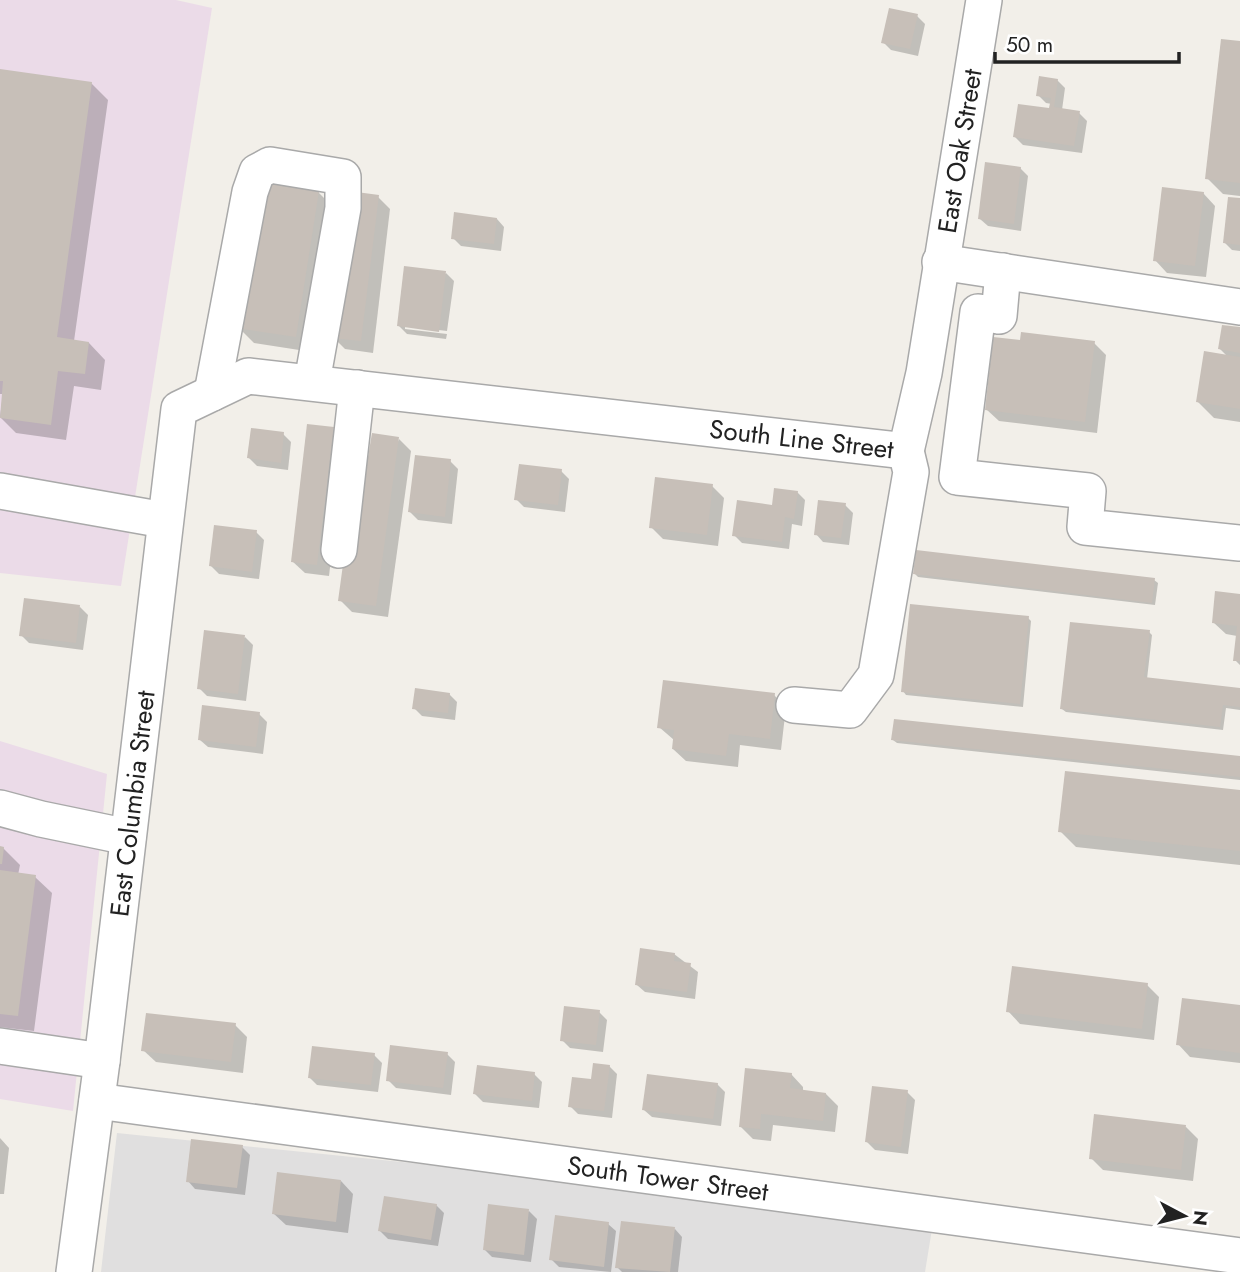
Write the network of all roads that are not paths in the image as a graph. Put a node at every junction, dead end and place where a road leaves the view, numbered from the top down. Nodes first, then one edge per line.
1 (984, 0) edge
2 (940, 262) junction
3 (1003, 271) junction
4 (1240, 307) edge
5 (248, 376) joint
6 (312, 383) junction
7 (357, 388) junction
8 (212, 393) junction
9 (906, 451) junction
10 (0, 491) edge
11 (164, 520) junction
12 (1240, 542) edge
13 (339, 550) dead end
14 (794, 705) dead end
15 (0, 808) edge
16 (128, 837) junction
17 (0, 1046) edge
18 (102, 1061) junction
19 (97, 1101) junction
20 (1240, 1256) edge
21 (74, 1272) edge

1 - 2 street, East Oak Street
2 - 3 street
2 - 9 street, South Line Street
3 - 4 street
3 - 12 street
5 - 6 street, South Line Street
5 - 8 street, East Columbia Street
6 - 7 street, South Line Street
6 - 8 street
7 - 9 street, South Line Street
7 - 13 street
8 - 11 street, East Columbia Street
9 - 14 street
10 - 11 street
11 - 16 street, East Columbia Street
15 - 16 street
16 - 18 street, East Columbia Street
17 - 18 street
18 - 19 street, East Columbia Street
19 - 20 street, South Tower Street
19 - 21 street, East Columbia Street

